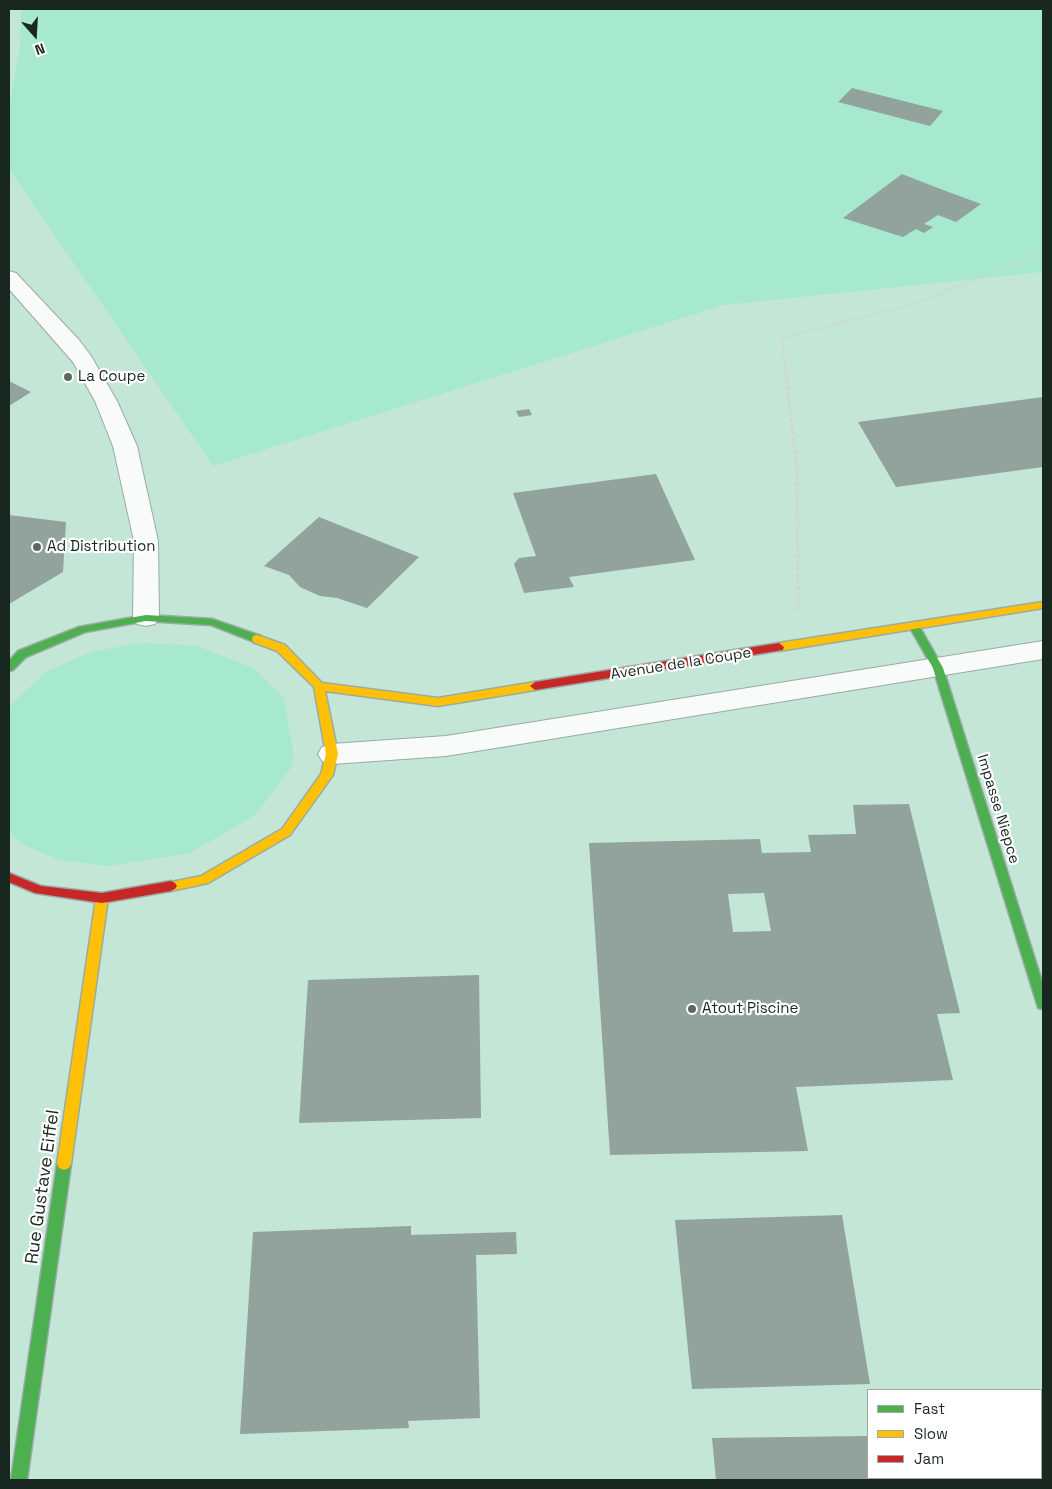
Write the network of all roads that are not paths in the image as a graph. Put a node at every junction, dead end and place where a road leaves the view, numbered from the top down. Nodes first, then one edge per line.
1 (9, 277) edge
2 (1043, 605) edge
3 (146, 618) junction
4 (914, 626) junction
5 (1043, 650) edge
6 (9, 667) edge
7 (938, 668) junction
8 (319, 686) junction
9 (332, 754) junction
10 (9, 877) edge
11 (102, 898) junction
12 (1043, 1004) edge
13 (19, 1480) edge

1 - 3 street
2 - 4 street, Avenue de la Coupe
3 - 6 street
3 - 8 street
4 - 7 street, Impasse Niepce
4 - 8 street, Avenue de la Coupe
5 - 7 street
7 - 9 street
7 - 12 street, Impasse Niepce
8 - 9 street
9 - 11 street
10 - 11 street
11 - 13 street, Rue Gustave Eiffel

